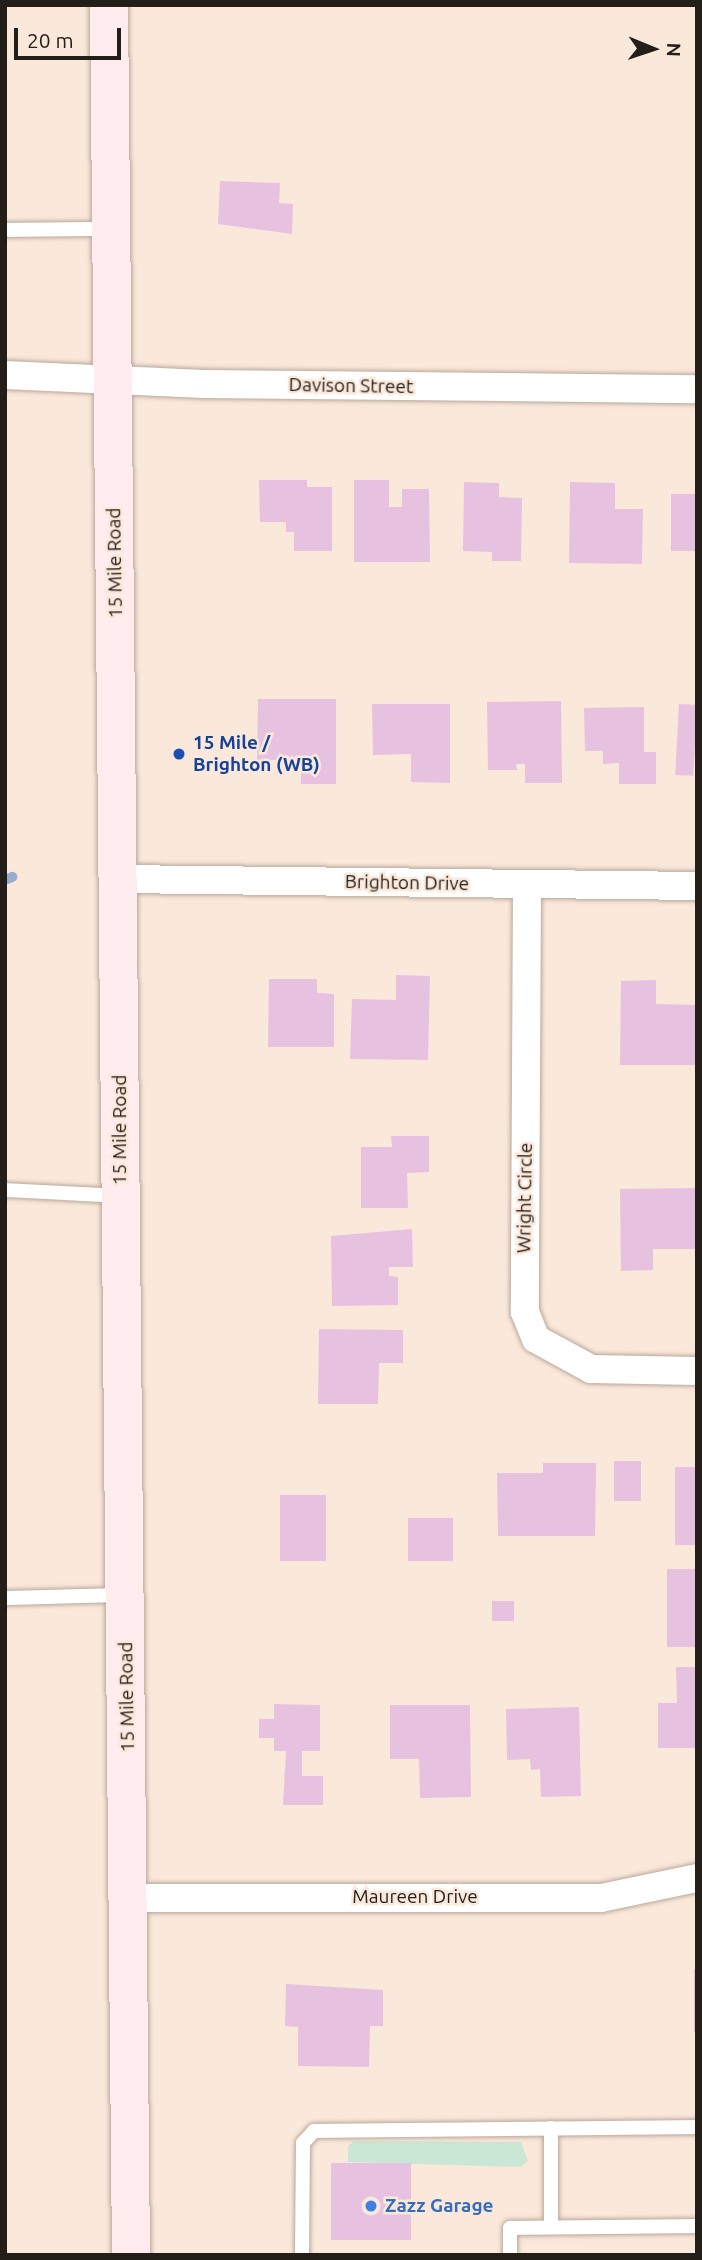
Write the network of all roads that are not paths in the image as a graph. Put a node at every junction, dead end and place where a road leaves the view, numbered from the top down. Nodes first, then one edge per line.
1 (109, 5) edge
2 (111, 229) junction
3 (5, 230) edge
4 (5, 375) edge
5 (113, 380) junction
6 (697, 389) edge
7 (118, 879) junction
8 (527, 885) junction
9 (697, 886) edge
10 (5, 1190) edge
11 (120, 1196) junction
12 (697, 1371) edge
13 (125, 1595) junction
14 (5, 1598) edge
15 (697, 1878) edge
16 (131, 1898) junction
17 (697, 2127) edge
18 (551, 2128) junction
19 (697, 2226) edge
20 (551, 2228) junction
21 (131, 2255) edge
22 (302, 2255) edge
23 (510, 2255) edge

1 - 2 main road, 15 Mile Road
2 - 3 lane
2 - 5 main road, 15 Mile Road
4 - 5 street, Davison Street
5 - 6 street, Davison Street
5 - 7 main road, 15 Mile Road
7 - 8 street, Brighton Drive
7 - 11 main road, 15 Mile Road
8 - 9 street, Brighton Drive
8 - 12 street, Wright Circle
10 - 11 lane
11 - 13 main road, 15 Mile Road
13 - 14 lane
13 - 16 main road, 15 Mile Road
15 - 16 street, Maureen Drive
16 - 21 main road, 15 Mile Road
17 - 18 lane
18 - 20 lane
18 - 22 lane
19 - 20 lane
20 - 23 lane

